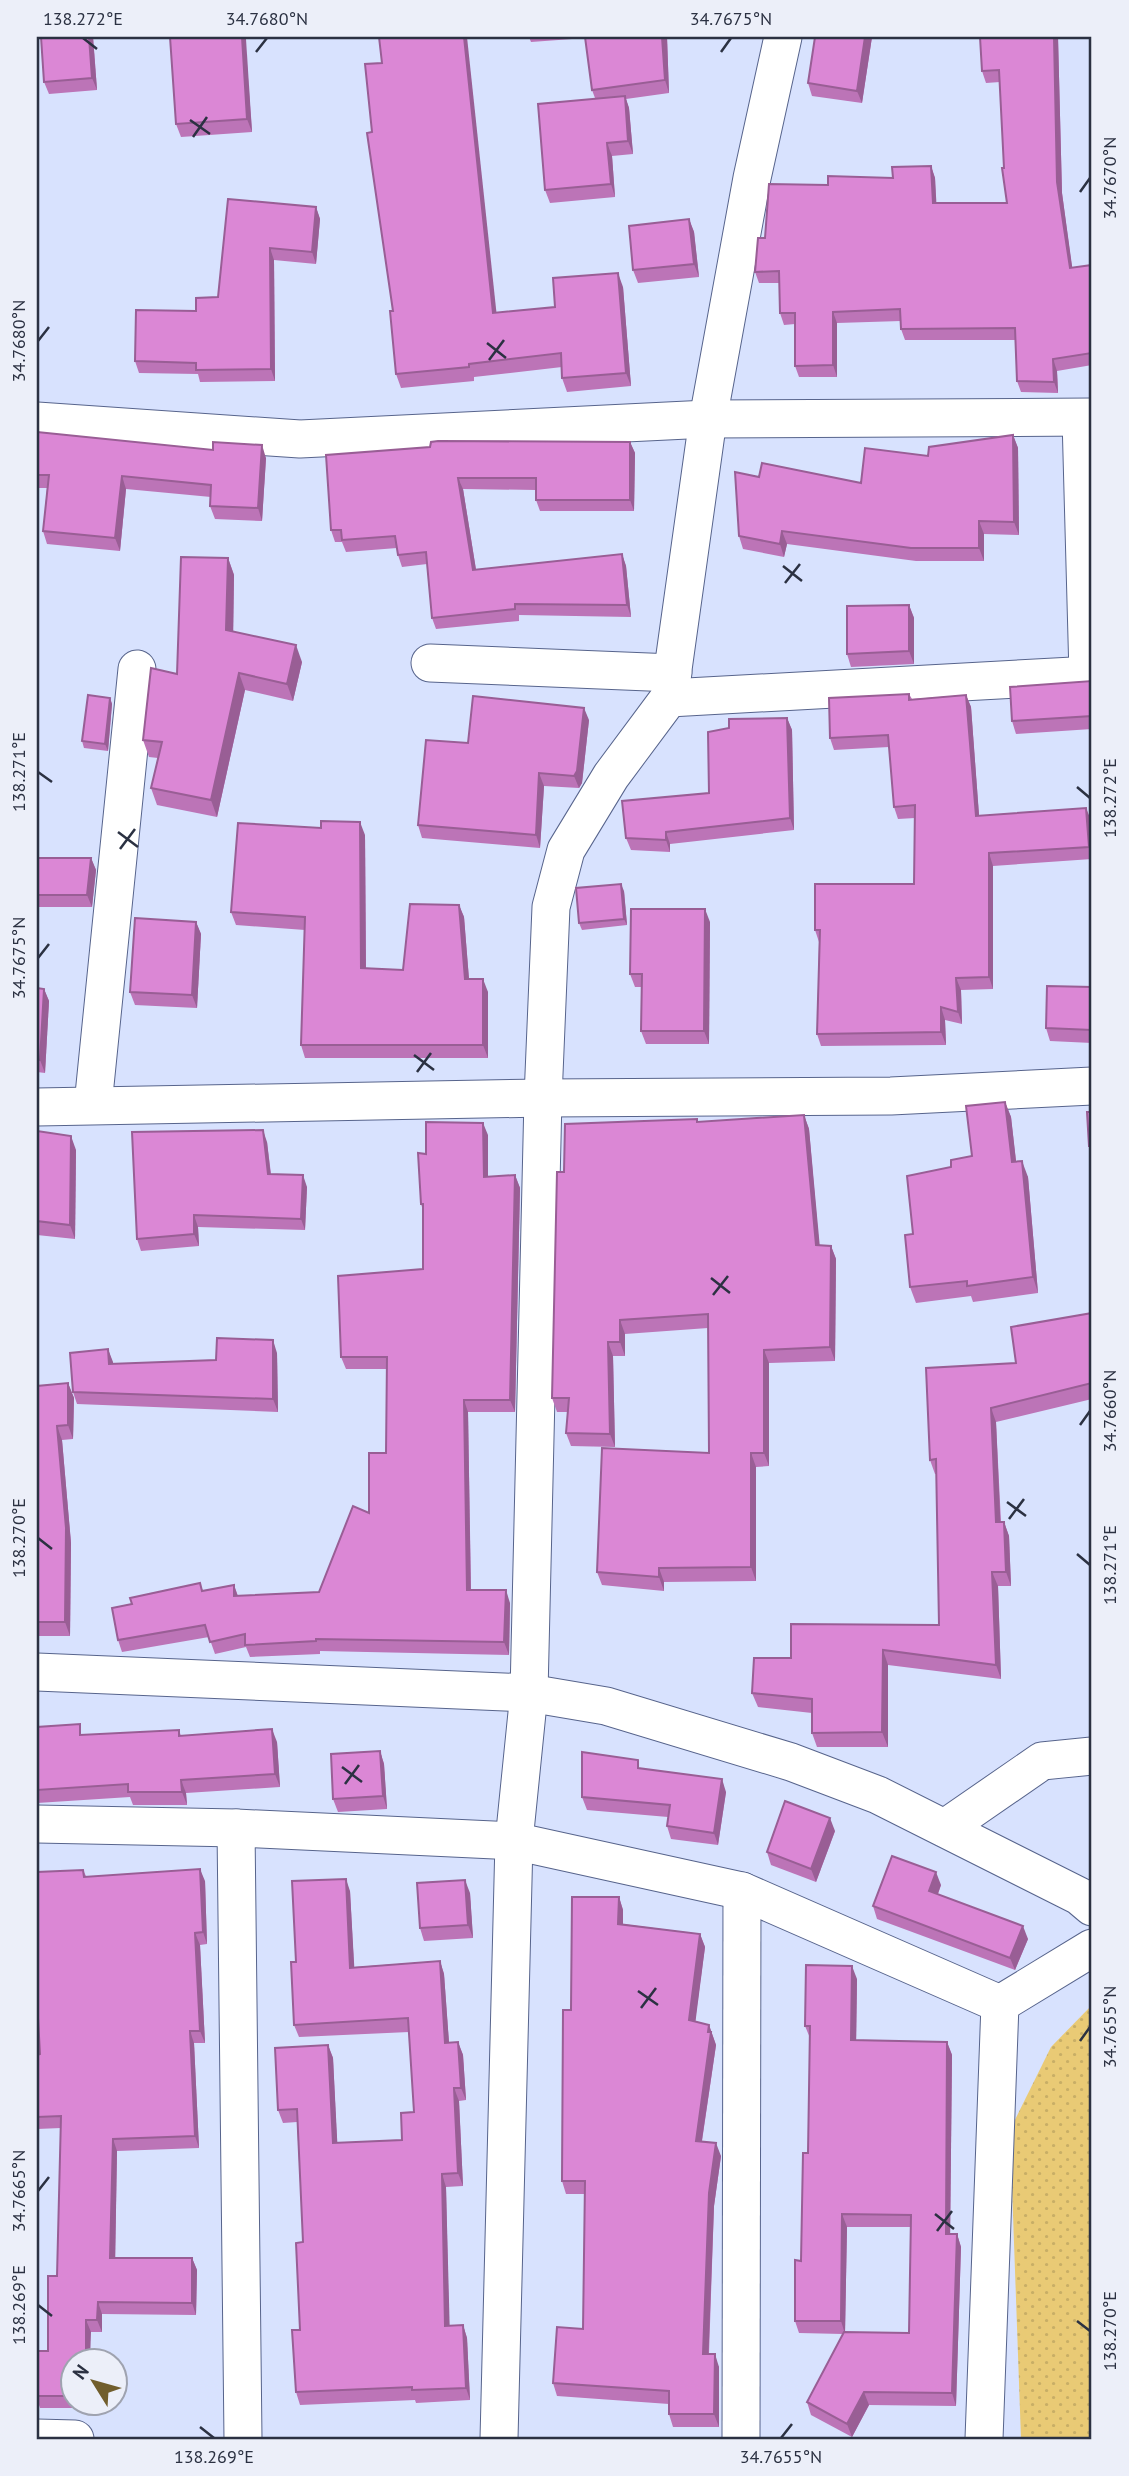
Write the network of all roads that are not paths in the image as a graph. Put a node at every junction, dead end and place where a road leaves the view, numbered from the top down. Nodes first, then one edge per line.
1 (783, 37) edge
2 (1087, 417) edge
3 (708, 419) junction
4 (37, 421) edge
5 (430, 663) dead end
6 (137, 669) dead end
7 (1090, 675) edge
8 (671, 685) junction
9 (1092, 1086) edge
10 (543, 1098) junction
11 (93, 1105) junction
12 (37, 1107) edge
13 (37, 1672) edge
14 (528, 1693) junction
15 (1092, 1756) edge
16 (37, 1824) edge
17 (236, 1828) junction
18 (945, 1828) junction
19 (513, 1841) junction
20 (742, 1891) junction
21 (1092, 1907) edge
22 (1092, 1948) edge
23 (1000, 2004) junction
24 (37, 2438) edge
25 (75, 2439) edge
26 (243, 2439) edge
27 (499, 2439) edge
28 (741, 2439) edge
29 (984, 2439) edge

1 - 3 street
2 - 3 street
2 - 7 street
3 - 4 street
3 - 8 street
5 - 8 street
6 - 11 street
7 - 8 street
8 - 10 street
9 - 10 street
10 - 11 street
10 - 14 street
11 - 12 street
13 - 14 street
14 - 18 street
14 - 19 street
15 - 18 street
16 - 17 street
17 - 19 street
17 - 26 street
18 - 21 street
19 - 20 street
19 - 27 street
20 - 23 street
20 - 28 street
22 - 23 street
23 - 29 street
24 - 25 street

